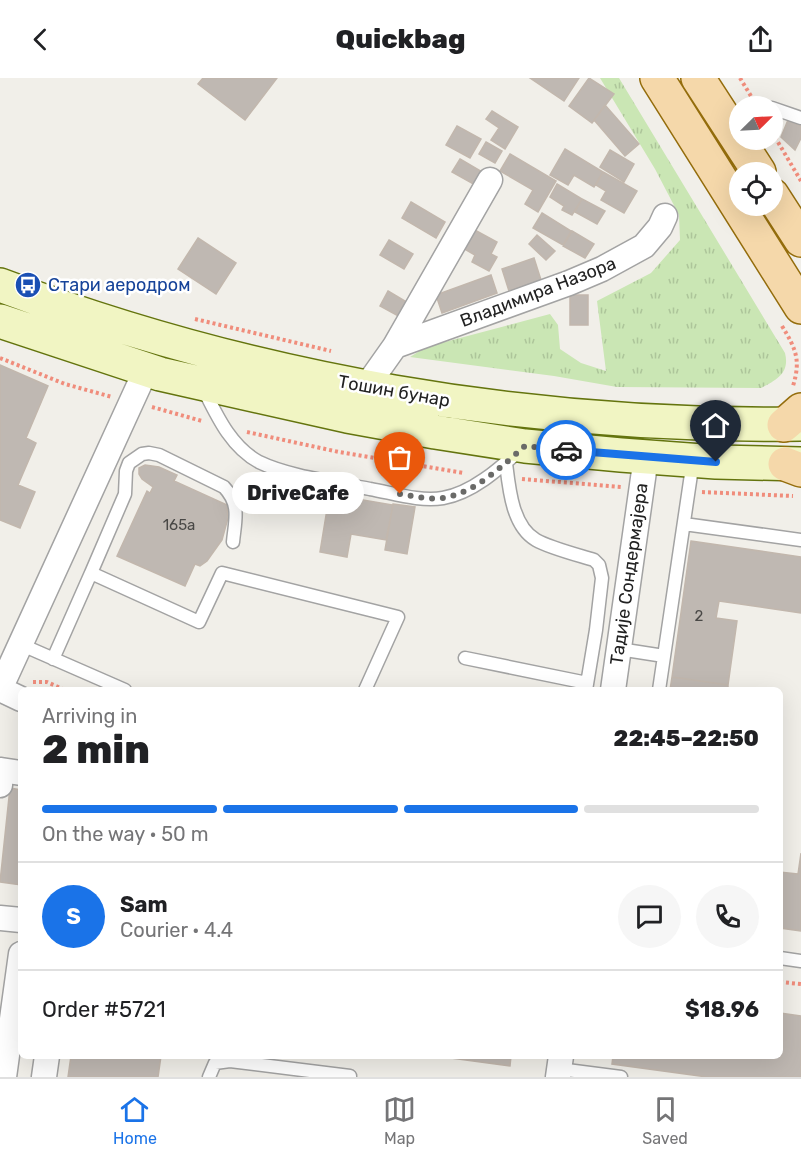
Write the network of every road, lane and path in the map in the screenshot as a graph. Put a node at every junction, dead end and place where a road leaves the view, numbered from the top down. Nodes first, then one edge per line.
1 (657, 78) edge
2 (698, 78) edge
3 (740, 78) edge
4 (752, 96) edge
5 (783, 112) edge
6 (729, 117) edge
7 (801, 118) edge
8 (783, 150) edge
9 (490, 180) dead end
10 (801, 181) edge
11 (783, 212) edge
12 (665, 216) dead end
13 (801, 240) edge
14 (0, 285) edge
15 (801, 307) edge
16 (0, 321) edge
17 (394, 346) junction
18 (0, 358) edge
19 (146, 369) junction
20 (200, 383) junction
21 (366, 387) junction
22 (130, 402) junction
23 (796, 420) edge
24 (515, 454) junction
25 (646, 457) junction
26 (694, 460) junction
27 (796, 466) edge
28 (684, 524) junction
29 (801, 540) edge
30 (233, 542) dead end
31 (91, 573) junction
32 (22, 645) junction
33 (619, 649) junction
34 (664, 656) junction
35 (465, 658) dead end
36 (53, 659) junction
37 (587, 686) edge
38 (33, 687) edge
39 (58, 687) edge
40 (118, 687) edge
41 (365, 687) edge
42 (613, 687) edge
43 (659, 687) edge
44 (0, 689) edge
45 (18, 690) edge
46 (0, 918) edge
47 (18, 920) edge
48 (783, 958) edge
49 (801, 961) edge
50 (783, 982) edge
51 (801, 984) edge
52 (18, 993) edge
53 (47, 1059) edge
54 (560, 1067) edge
55 (3, 1073) edge
56 (44, 1077) edge
57 (209, 1077) edge
58 (350, 1077) edge
59 (356, 1077) edge
60 (621, 1077) edge

1 - 15 main road
2 - 6 main road
3 - 4 path
5 - 7 lane
8 - 10 path
9 - 17 street
11 - 13 main road
12 - 17 street, Владимира Назора
14 - 21 main road, Тошин бунар
16 - 19 main road, Тошин бунар
17 - 21 street
18 - 22 path
19 - 20 main road, Тошин бунар
19 - 22 street
20 - 24 main road, Тошин бунар
20 - 24 lane
21 - 23 main road, Тошин бунар
22 - 32 street
24 - 25 main road, Тошин бунар
24 - 37 lane
25 - 26 main road, Тошин бунар
25 - 33 street, Тадије Сондермајера
26 - 27 main road, Тошин бунар
26 - 28 lane
28 - 29 lane
28 - 34 lane
30 - 31 lane
31 - 36 lane
31 - 41 lane
32 - 36 lane
32 - 44 street
33 - 34 lane
33 - 42 street, Тадије Сондермајера
34 - 43 lane
35 - 37 lane
36 - 40 lane
38 - 39 path
44 - 45 street
46 - 47 street
48 - 49 lane
50 - 51 path
52 - 55 street
53 - 56 street
54 - 60 lane
57 - 58 lane
58 - 59 lane

